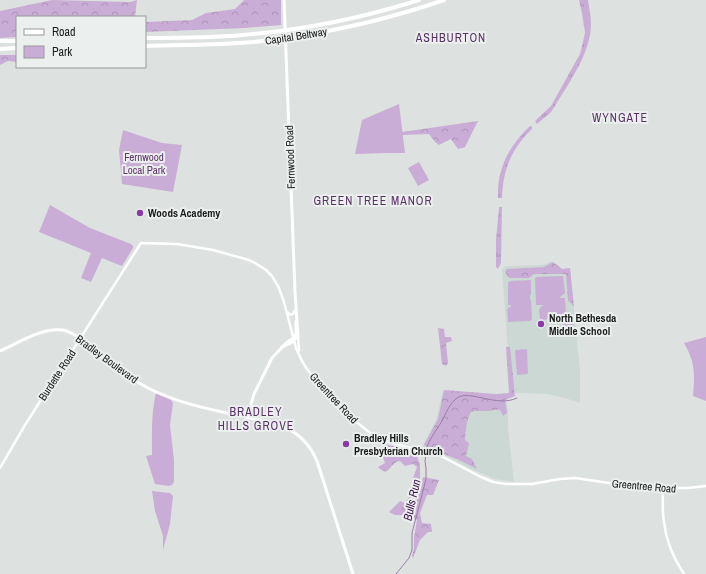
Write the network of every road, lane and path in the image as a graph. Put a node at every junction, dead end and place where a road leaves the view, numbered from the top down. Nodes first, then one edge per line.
1 (284, 0) edge
2 (419, 0) edge
3 (444, 0) edge
4 (146, 38) edge
5 (0, 41) edge
6 (16, 41) edge
7 (146, 46) edge
8 (16, 48) edge
9 (0, 49) edge
10 (141, 242) joint
11 (296, 309) junction
12 (286, 312) junction
13 (296, 315) junction
14 (298, 336) junction
15 (80, 339) junction
16 (294, 340) junction
17 (0, 351) edge
18 (298, 353) junction
19 (247, 418) junction
20 (0, 468) edge
21 (706, 486) edge
22 (663, 488) junction
23 (353, 574) edge
24 (684, 574) edge

1 - 11 main road, Fernwood Road
2 - 4 highway, Capital Beltway
3 - 7 highway, Capital Beltway
5 - 6 highway
8 - 9 highway
10 - 12 street, Greentree Road
10 - 15 street, Burdette Road
11 - 12 street
11 - 13 main road, Fernwood Road
12 - 16 street, Greentree Road
13 - 14 main road, Fernwood Road
13 - 16 main road, Fernwood Road
14 - 16 main road
14 - 18 street
15 - 17 main road, Bradley Boulevard
15 - 19 main road, Bradley Boulevard
15 - 20 street, Burdette Road
16 - 18 street, Greentree Road
16 - 19 main road
18 - 22 street, Greentree Road
19 - 23 main road, Bradley Boulevard
21 - 22 street, Greentree Road
22 - 24 street

